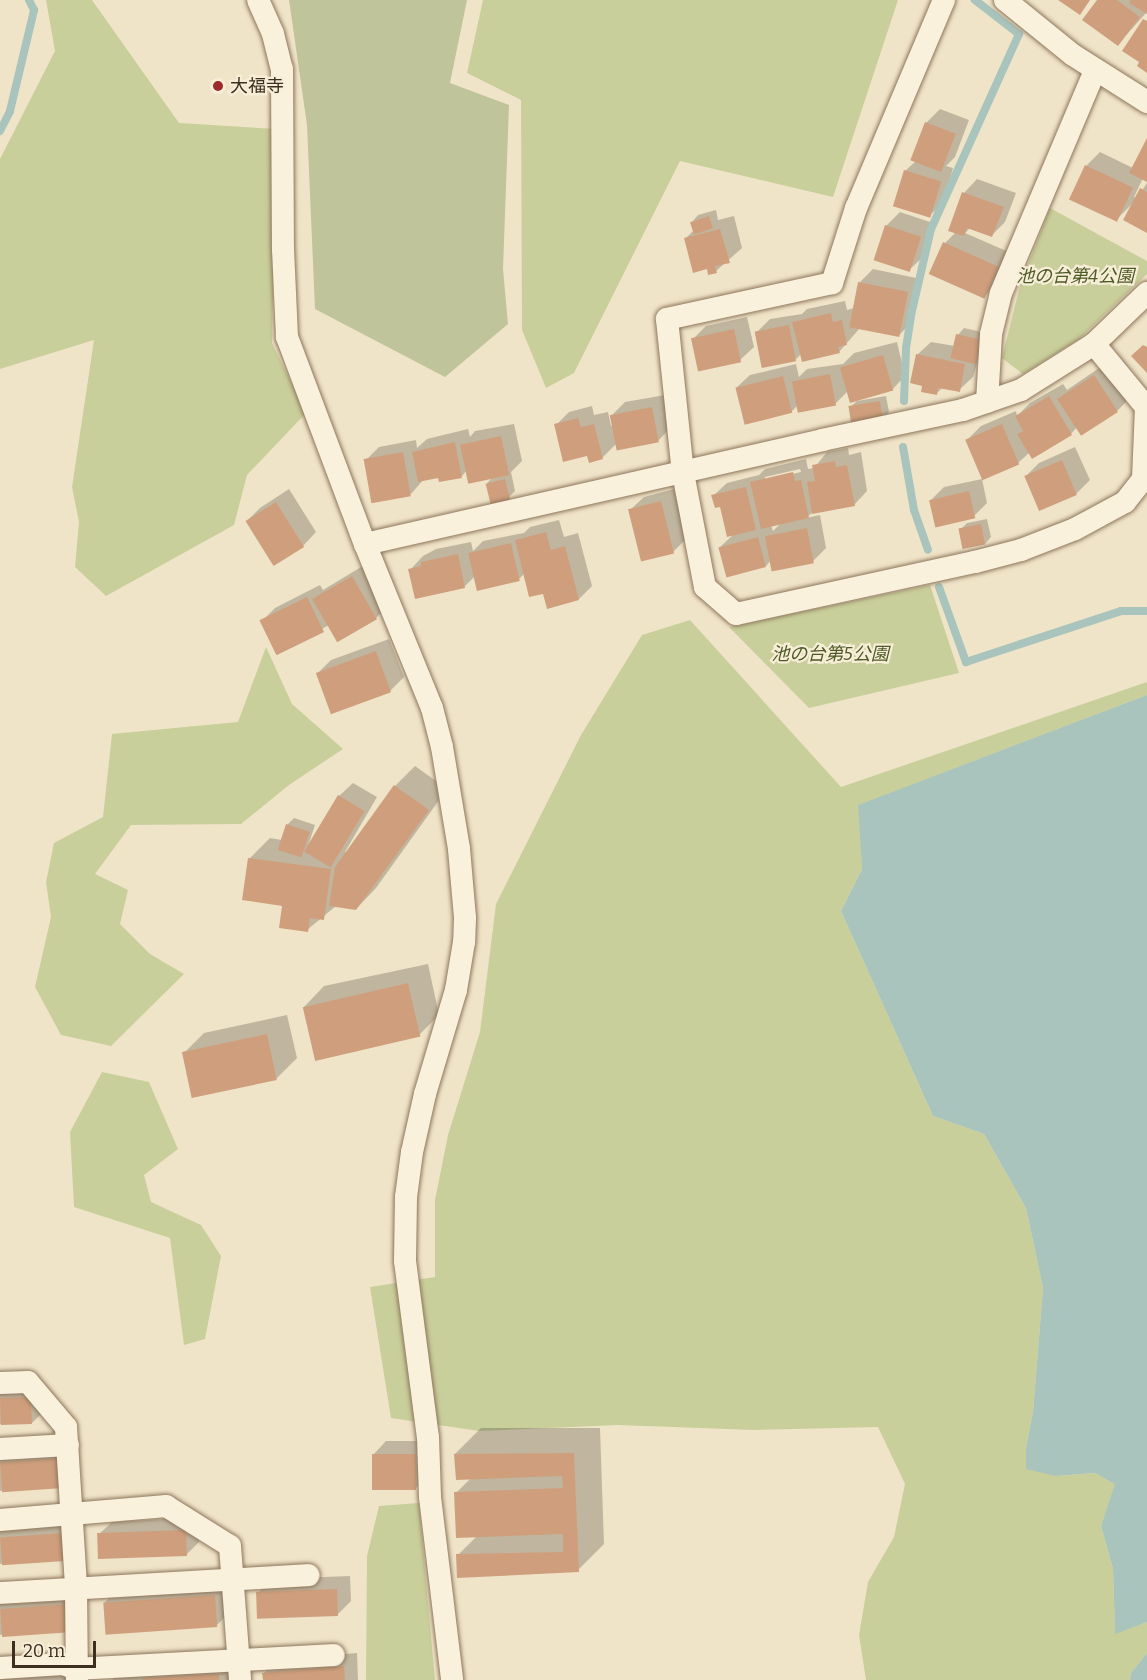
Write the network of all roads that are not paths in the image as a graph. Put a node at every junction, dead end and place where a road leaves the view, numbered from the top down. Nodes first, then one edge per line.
1 (258, 0) edge
2 (943, 0) edge
3 (1007, 0) edge
4 (1095, 70) junction
5 (1147, 102) edge
6 (1147, 293) edge
7 (1094, 344) junction
8 (987, 402) junction
9 (683, 473) junction
10 (364, 544) junction
11 (0, 1383) edge
12 (68, 1445) junction
13 (0, 1449) edge
14 (73, 1515) junction
15 (0, 1520) edge
16 (308, 1575) dead end
17 (233, 1581) junction
18 (76, 1588) junction
19 (0, 1593) edge
20 (334, 1655) dead end
21 (0, 1668) edge
22 (240, 1670) edge
23 (76, 1674) edge
24 (452, 1680) edge

1 - 10 street
2 - 9 street
3 - 4 street
4 - 5 street
4 - 8 street
6 - 7 street
7 - 8 street
7 - 9 street
8 - 9 street
9 - 10 street
10 - 24 street
11 - 12 street
12 - 13 street
12 - 14 street
14 - 15 street
14 - 17 street
14 - 18 street
16 - 17 street
17 - 18 street
17 - 22 street
18 - 19 street
18 - 23 street
20 - 22 street
21 - 23 street
22 - 23 street

